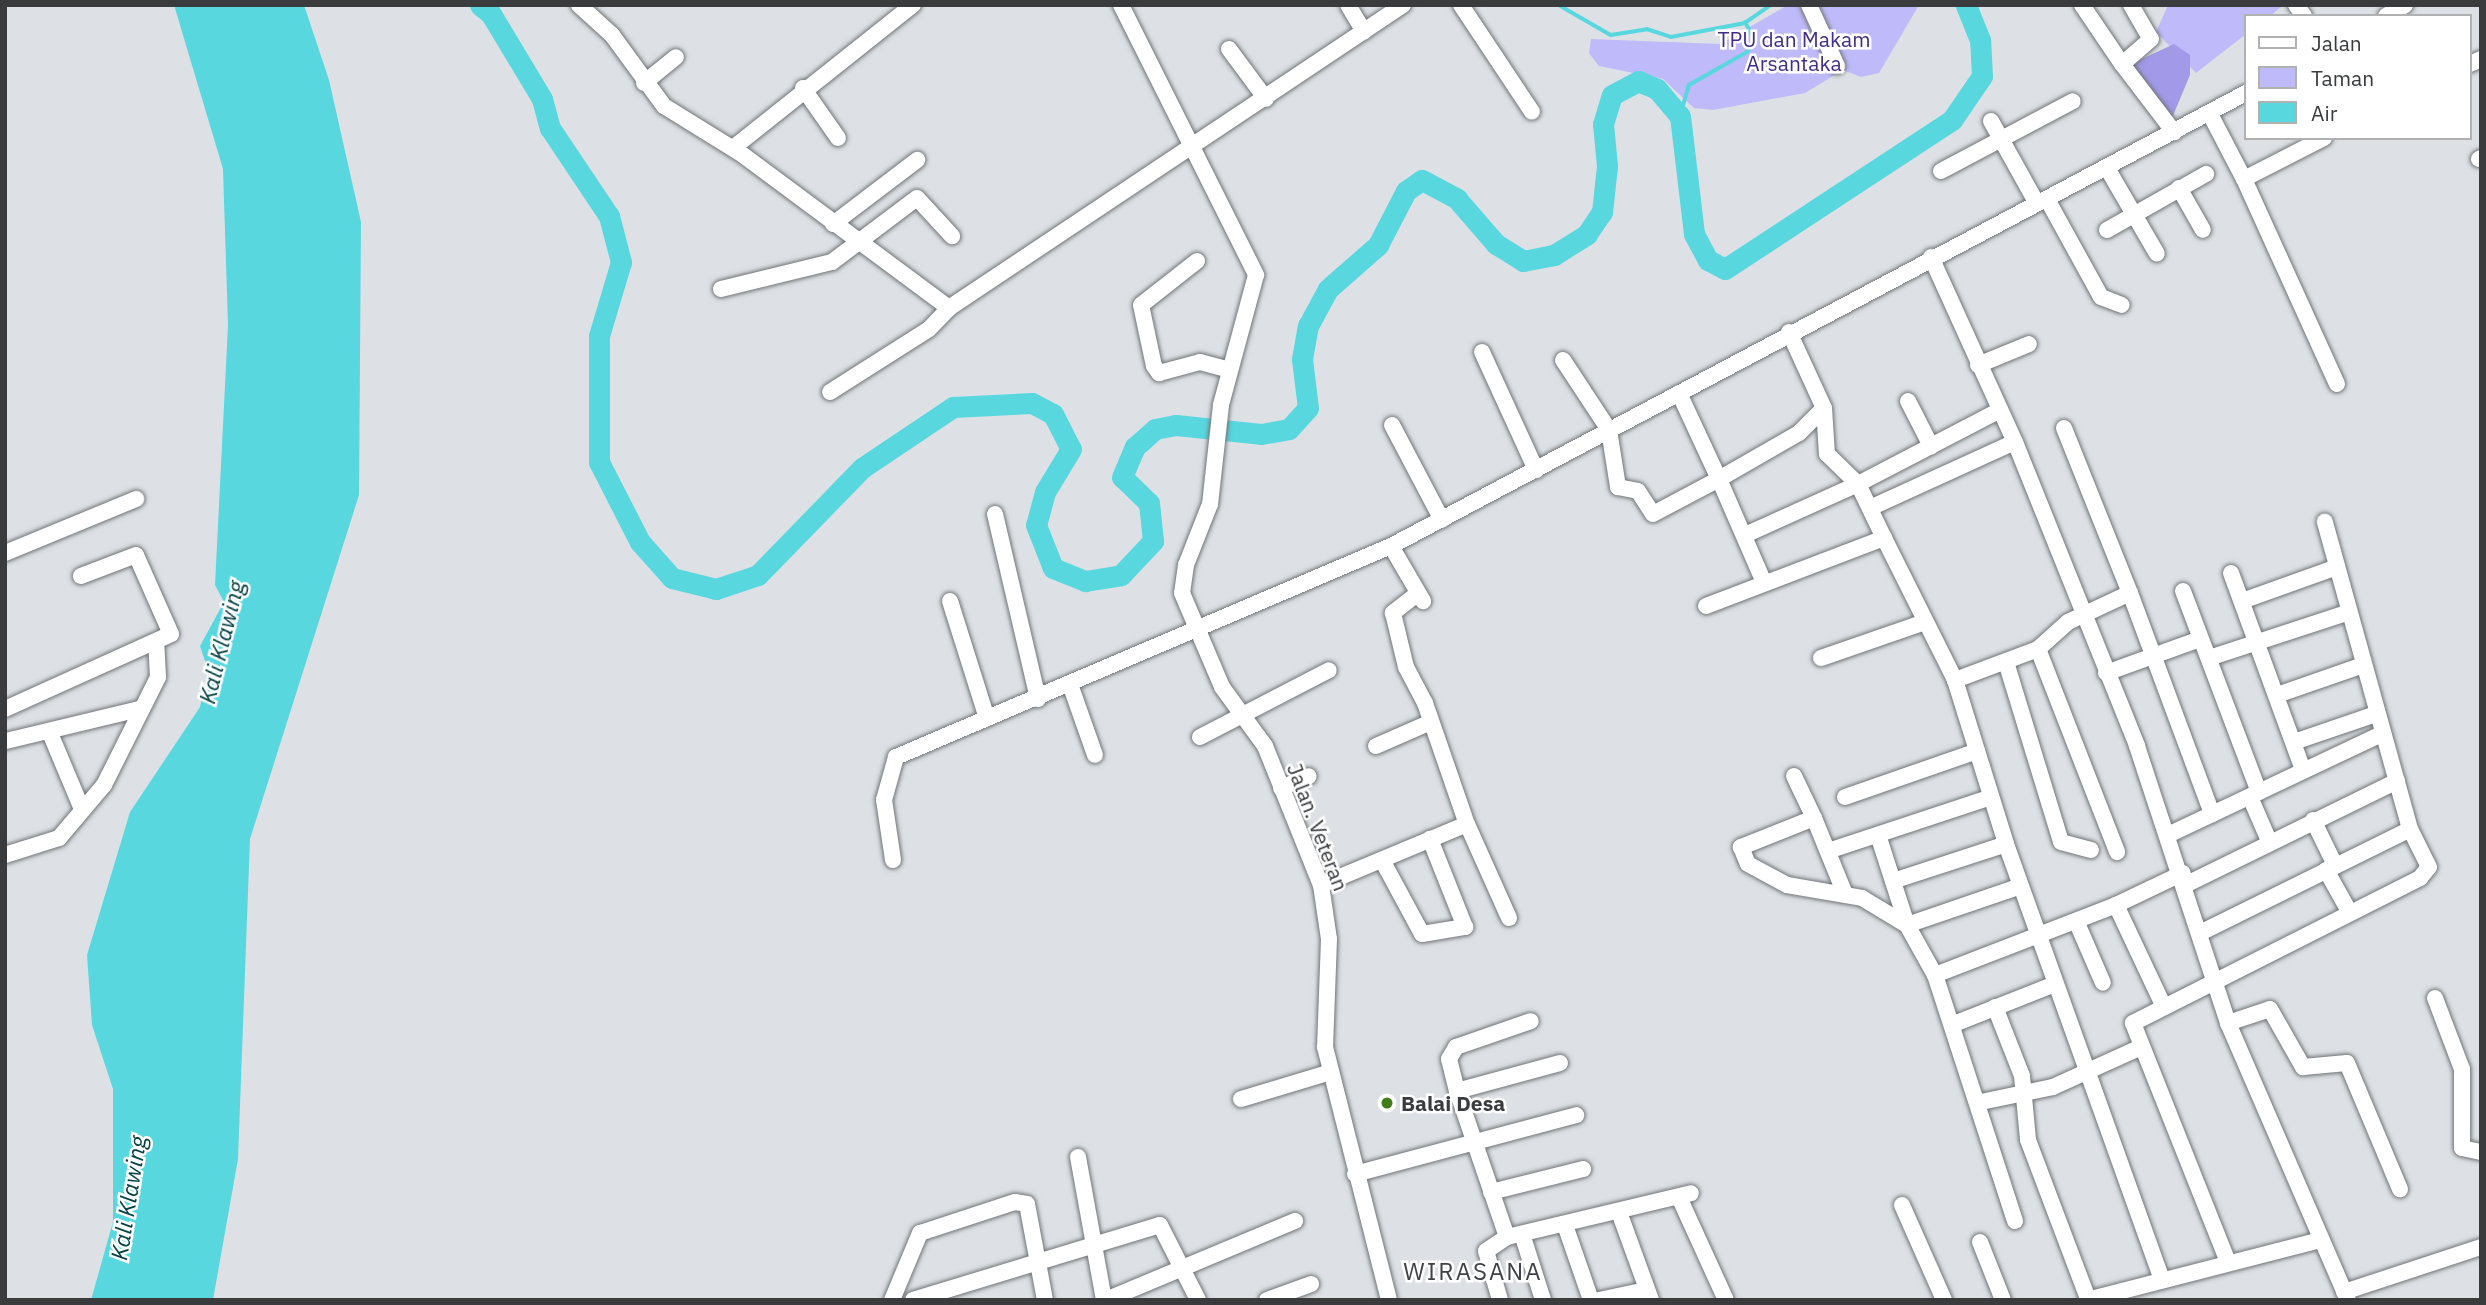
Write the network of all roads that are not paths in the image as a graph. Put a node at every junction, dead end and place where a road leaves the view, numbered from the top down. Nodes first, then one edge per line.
1 (579, 5) edge
2 (913, 5) edge
3 (1121, 5) edge
4 (1348, 5) edge
5 (1403, 5) edge
6 (1461, 5) edge
7 (2082, 5) edge
8 (2131, 5) edge
9 (1812, 7) edge
10 (1364, 32) junction
11 (1229, 49) dead end
12 (676, 57) dead end
13 (2122, 64) junction
14 (1837, 66) dead end
15 (644, 83) junction
16 (803, 88) junction
17 (2244, 94) edge
18 (1266, 100) junction
19 (2073, 101) dead end
20 (1532, 112) dead end
21 (2210, 114) junction
22 (1991, 121) dead end
23 (2174, 132) junction
24 (838, 138) dead end
25 (2320, 140) edge
26 (2005, 141) junction
27 (1195, 146) junction
28 (733, 148) junction
29 (917, 160) dead end
30 (2107, 168) junction
31 (1941, 171) dead end
32 (2206, 174) dead end
33 (2244, 179) junction
34 (2179, 188) junction
35 (2041, 201) junction
36 (2133, 214) junction
37 (833, 224) junction
38 (2107, 230) dead end
39 (2203, 230) dead end
40 (952, 236) dead end
41 (855, 244) junction
42 (2157, 254) dead end
43 (1931, 257) junction
44 (1197, 261) dead end
45 (721, 289) dead end
46 (2122, 305) dead end
47 (949, 309) junction
48 (1789, 332) junction
49 (2029, 344) dead end
50 (1482, 352) dead end
51 (1563, 360) dead end
52 (1978, 365) junction
53 (1230, 370) junction
54 (2337, 384) dead end
55 (830, 392) dead end
56 (1679, 393) junction
57 (1908, 401) dead end
58 (1824, 408) junction
59 (2000, 410) junction
60 (1392, 425) dead end
61 (2064, 428) dead end
62 (1609, 430) junction
63 (2015, 442) junction
64 (1931, 446) junction
65 (1536, 470) junction
66 (1720, 479) junction
67 (1858, 484) junction
68 (136, 499) dead end
69 (1870, 508) junction
70 (995, 514) dead end
71 (1443, 520) junction
72 (2325, 522) dead end
73 (1745, 535) junction
74 (1884, 538) junction
75 (1391, 546) junction
76 (5, 553) edge
77 (2337, 567) junction
78 (2231, 573) dead end
79 (81, 576) dead end
80 (1763, 580) junction
81 (2183, 591) dead end
82 (2130, 593) junction
83 (950, 601) dead end
84 (2242, 601) junction
85 (1706, 606) dead end
86 (2347, 613) junction
87 (2083, 614) junction
88 (1922, 623) junction
89 (1196, 633) junction
90 (2200, 639) junction
91 (2256, 641) junction
92 (156, 642) junction
93 (2038, 649) junction
94 (2154, 656) junction
95 (1821, 657) dead end
96 (2209, 658) junction
97 (2006, 662) junction
98 (2363, 665) junction
99 (1329, 670) dead end
100 (2106, 673) junction
101 (1955, 680) junction
102 (1071, 687) junction
103 (2277, 695) junction
104 (1038, 699) junction
105 (6, 705) edge
106 (139, 709) junction
107 (1242, 713) junction
108 (2376, 714) junction
109 (987, 718) junction
110 (1431, 722) junction
111 (50, 733) junction
112 (2382, 734) junction
113 (1200, 737) dead end
114 (6, 741) edge
115 (2294, 742) junction
116 (1376, 746) dead end
117 (1977, 751) junction
118 (1095, 755) dead end
119 (2303, 770) junction
120 (1309, 776) dead end
121 (1794, 776) dead end
122 (2397, 781) junction
123 (1281, 788) junction
124 (2255, 794) junction
125 (1845, 797) dead end
126 (1991, 797) junction
127 (82, 809) junction
128 (2213, 814) junction
129 (1814, 818) junction
130 (2314, 820) junction
131 (1467, 824) junction
132 (2410, 829) junction
133 (2170, 834) junction
134 (1878, 835) junction
135 (1430, 839) junction
136 (2270, 843) junction
137 (2006, 845) junction
138 (2091, 850) dead end
139 (1828, 851) junction
140 (2117, 852) dead end
141 (5, 855) edge
142 (893, 860) dead end
143 (1382, 860) junction
144 (2330, 867) junction
145 (2185, 878) junction
146 (1893, 881) junction
147 (1321, 885) junction
148 (2021, 886) junction
149 (1845, 894) junction
150 (2116, 905) junction
151 (2350, 913) junction
152 (1509, 918) dead end
153 (2077, 923) junction
154 (1907, 925) junction
155 (2200, 933) junction
156 (2039, 937) junction
157 (1936, 975) junction
158 (2213, 982) junction
159 (2103, 983) dead end
160 (2055, 984) junction
161 (2435, 998) dead end
162 (1995, 1007) junction
163 (2164, 1007) junction
164 (1531, 1021) dead end
165 (2228, 1023) junction
166 (1954, 1024) junction
167 (2141, 1047) junction
168 (1560, 1063) dead end
169 (1331, 1072) junction
170 (2086, 1075) junction
171 (1457, 1091) junction
172 (2023, 1094) junction
173 (1241, 1099) dead end
174 (1981, 1102) junction
175 (1576, 1115) dead end
176 (1471, 1144) junction
177 (2481, 1152) edge
178 (1078, 1157) dead end
179 (1583, 1169) dead end
180 (1355, 1174) junction
181 (2400, 1189) dead end
182 (1491, 1192) junction
183 (1902, 1205) dead end
184 (1619, 1212) junction
185 (1295, 1221) dead end
186 (2015, 1221) dead end
187 (1564, 1225) junction
188 (1514, 1235) junction
189 (2321, 1240) junction
190 (1980, 1242) dead end
191 (2481, 1247) edge
192 (1095, 1250) junction
193 (1037, 1260) junction
194 (2228, 1262) junction
195 (1184, 1269) junction
196 (2162, 1279) junction
197 (1311, 1284) dead end
198 (1648, 1295) edge
199 (2346, 1296) edge
200 (892, 1300) edge
201 (913, 1300) edge
202 (1045, 1300) edge
203 (1105, 1300) edge
204 (1198, 1300) edge
205 (1267, 1300) edge
206 (1389, 1300) edge
207 (1500, 1300) edge
208 (1543, 1300) edge
209 (1591, 1300) edge
210 (1600, 1300) edge
211 (1726, 1300) edge
212 (1944, 1300) edge
213 (2003, 1300) edge
214 (2087, 1300) edge

1 - 15 street
2 - 16 street
3 - 27 street, Jalan. Veteran
4 - 10 street
5 - 10 street
6 - 20 street
7 - 13 street
8 - 13 street
9 - 14 street
10 - 18 street
11 - 18 street
12 - 15 street
13 - 23 street
15 - 28 street
16 - 24 street
16 - 28 street
17 - 21 street
18 - 27 street
19 - 26 street
21 - 23 street
21 - 33 street
22 - 26 street
23 - 30 street
25 - 33 street
26 - 31 street
26 - 35 street
27 - 47 street
27 - 53 street, Jalan. Veteran
28 - 37 street
29 - 37 street
30 - 35 street
30 - 36 street
32 - 34 street
33 - 54 street
34 - 36 street
34 - 39 street
35 - 43 street
35 - 46 street
36 - 38 street
36 - 42 street
37 - 41 street
40 - 41 street
41 - 45 street
41 - 47 street
43 - 48 street
43 - 52 street
44 - 53 street
47 - 55 street
48 - 56 street
48 - 58 street
49 - 52 street
50 - 65 street
51 - 62 street
52 - 59 street
53 - 89 street, Jalan. Veteran
56 - 62 street
56 - 66 street
57 - 64 street
58 - 66 street
58 - 67 street
59 - 63 street
59 - 64 street
60 - 71 street
61 - 82 street
62 - 65 street
62 - 66 street
63 - 69 street
63 - 87 street
64 - 67 street
65 - 71 street
66 - 73 street
67 - 69 street
67 - 73 street
68 - 76 street
69 - 74 street
70 - 104 street
71 - 75 street
72 - 77 street
73 - 80 street
74 - 80 street
74 - 88 street
75 - 89 street
75 - 110 street
77 - 84 street
77 - 86 street
78 - 84 street
79 - 92 street
80 - 85 street
81 - 90 street
82 - 87 street
82 - 94 street
83 - 109 street
84 - 91 street
86 - 91 street
86 - 98 street
87 - 93 street
87 - 100 street
88 - 95 street
88 - 101 street
89 - 102 street
89 - 107 street, Jalan. Veteran
90 - 94 street
90 - 96 street
91 - 96 street
91 - 103 street
92 - 105 street
92 - 106 street
93 - 97 street
93 - 140 street
94 - 100 street
94 - 128 street
96 - 124 street
97 - 101 street
97 - 138 street
98 - 103 street
98 - 108 street
99 - 107 street
100 - 133 street
101 - 117 street
102 - 104 street
102 - 118 street
103 - 115 street
104 - 109 street
106 - 111 street
106 - 127 street
107 - 113 street
107 - 123 street, Jalan. Veteran
108 - 112 street
108 - 115 street
109 - 142 street
110 - 116 street
110 - 131 street
111 - 114 street
111 - 127 street
112 - 119 street
112 - 122 street
115 - 119 street
117 - 125 street
117 - 126 street
119 - 124 street
120 - 123 street
121 - 129 street
122 - 130 street
122 - 132 street
123 - 147 street, Jalan. Veteran
124 - 128 street
124 - 136 street
126 - 134 street
126 - 137 street
127 - 141 street
128 - 133 street
129 - 139 street
129 - 149 street
130 - 136 street
130 - 144 street
131 - 135 street
131 - 152 street
132 - 144 street
132 - 151 street
133 - 145 street
134 - 139 street
134 - 146 street
135 - 143 street
135 - 143 street
136 - 145 street
137 - 146 street
137 - 148 street
139 - 149 street
143 - 147 street
144 - 151 street
144 - 155 street
145 - 150 street
145 - 155 street
146 - 154 street
147 - 169 street, Jalan. Veteran
148 - 154 street
148 - 156 street
149 - 154 street
150 - 153 street
150 - 163 street
151 - 158 street
153 - 156 street
153 - 159 street
154 - 157 street
155 - 158 street
156 - 157 street
156 - 160 street
157 - 166 street
158 - 163 street
158 - 165 street
160 - 162 street
160 - 170 street
161 - 177 street
162 - 166 street
162 - 172 street
163 - 167 street
164 - 171 street
165 - 181 street
165 - 189 street
166 - 174 street
167 - 170 street
167 - 194 street
168 - 171 street
169 - 173 street
169 - 180 street, Jalan. Veteran
170 - 172 street
170 - 196 street
171 - 176 street
172 - 174 street
172 - 214 street
174 - 186 street
175 - 176 street
176 - 180 street
176 - 182 street
178 - 192 street
179 - 182 street
180 - 206 street, Jalan. Veteran
182 - 188 street
183 - 212 street
184 - 187 street
184 - 198 street
184 - 211 street
185 - 195 street
187 - 188 street
187 - 209 street
188 - 207 street
188 - 208 street
189 - 194 street
189 - 199 street
190 - 213 street
191 - 199 street
192 - 193 street
192 - 195 street
192 - 203 street
193 - 200 street
193 - 201 street
193 - 202 street
194 - 196 street
195 - 203 street
195 - 204 street
196 - 214 street
197 - 205 street
198 - 210 street

